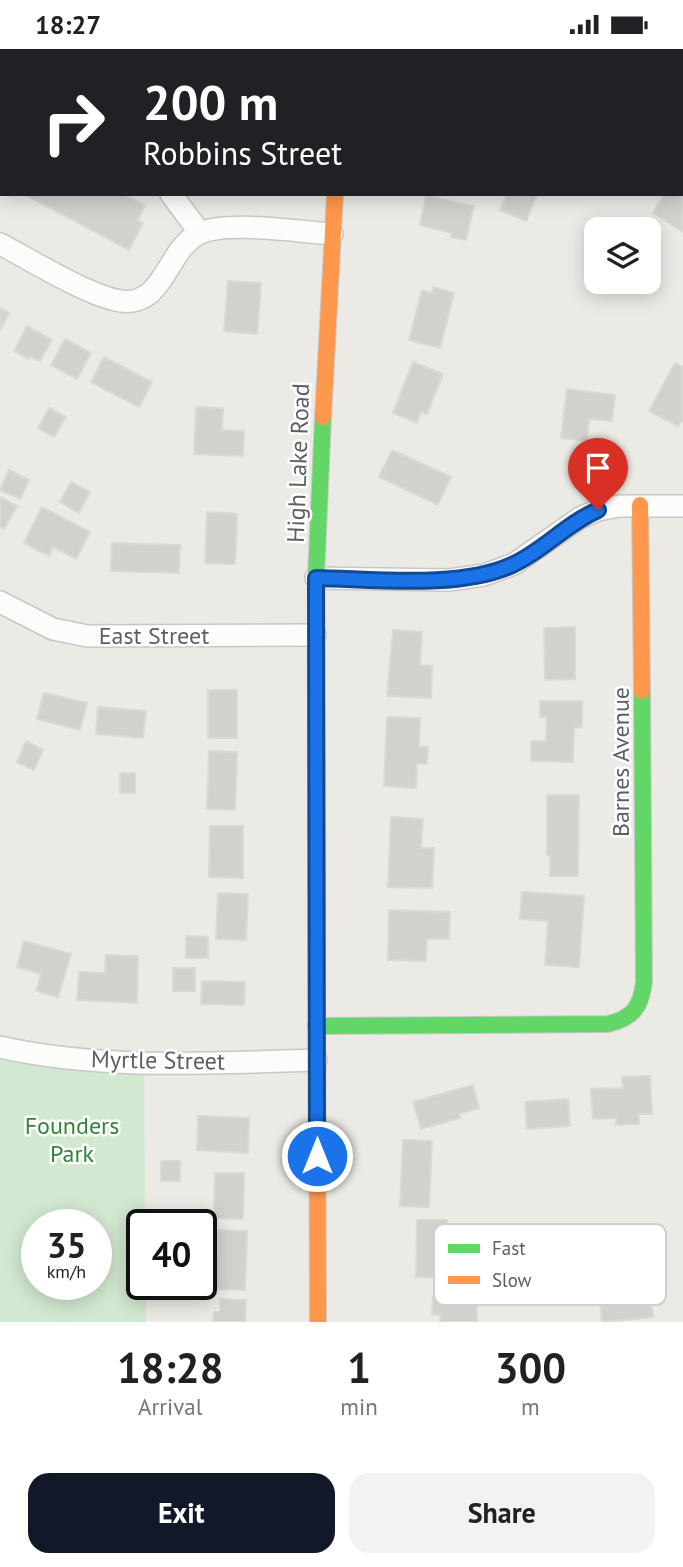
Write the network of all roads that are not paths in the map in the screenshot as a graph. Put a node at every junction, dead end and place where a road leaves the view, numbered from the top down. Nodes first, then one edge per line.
1 (172, 196) edge
2 (335, 196) edge
3 (200, 233) junction
4 (332, 235) junction
5 (2, 245) edge
6 (640, 505) junction
7 (683, 506) edge
8 (316, 578) junction
9 (0, 602) edge
10 (315, 635) junction
11 (316, 1026) junction
12 (0, 1047) edge
13 (316, 1060) junction
14 (318, 1322) edge

1 - 3 street
2 - 4 street, High Lake Road
3 - 4 street
3 - 5 street
4 - 8 street, High Lake Road
6 - 7 street
6 - 8 street
6 - 11 street, Barnes Avenue
8 - 10 street, High Lake Road
9 - 10 street, East Street
10 - 11 street, High Lake Road
11 - 13 street, High Lake Road
12 - 13 street, Myrtle Street
13 - 14 street, High Lake Road

